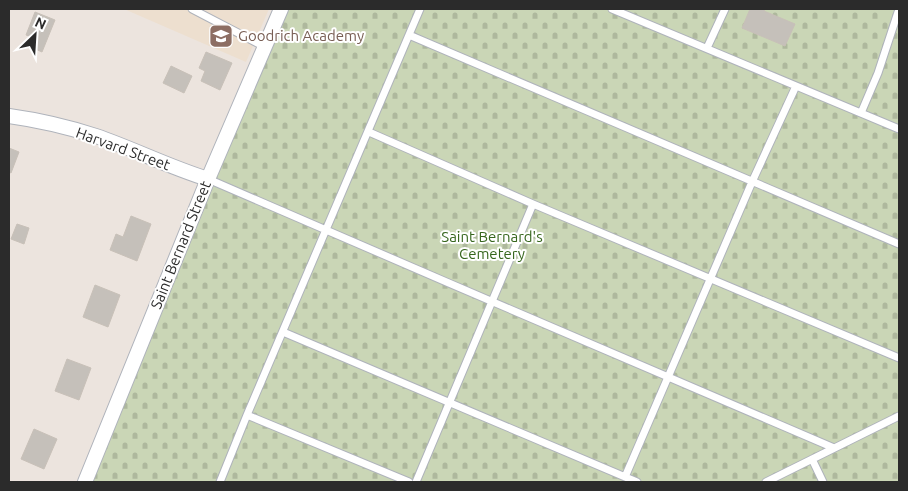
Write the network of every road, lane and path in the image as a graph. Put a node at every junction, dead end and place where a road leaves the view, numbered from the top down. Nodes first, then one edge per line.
1 (192, 9) edge
2 (281, 9) edge
3 (420, 9) edge
4 (612, 9) edge
5 (725, 9) edge
6 (898, 12) edge
7 (409, 35) junction
8 (265, 47) junction
9 (707, 48) junction
10 (796, 86) junction
11 (861, 112) junction
12 (9, 116) edge
13 (899, 129) edge
14 (369, 132) junction
15 (208, 179) junction
16 (752, 182) junction
17 (534, 204) junction
18 (326, 231) junction
19 (899, 244) edge
20 (711, 278) junction
21 (492, 303) junction
22 (283, 332) junction
23 (899, 358) edge
24 (668, 376) junction
25 (450, 403) junction
26 (247, 415) junction
27 (899, 416) edge
28 (834, 448) junction
29 (812, 459) junction
30 (626, 477) junction
31 (85, 482) edge
32 (220, 482) edge
33 (409, 482) edge
34 (416, 482) edge
35 (637, 482) edge
36 (766, 482) edge
37 (823, 482) edge

1 - 8 lane
2 - 8 street, Saint Bernard Street
3 - 7 lane
4 - 9 lane
5 - 9 lane
6 - 11 lane
7 - 14 lane
7 - 16 lane
8 - 15 street, Saint Bernard Street
9 - 10 lane
10 - 11 lane
10 - 16 lane
11 - 13 lane
12 - 15 street, Harvard Street
14 - 17 lane
14 - 18 lane
15 - 18 lane
15 - 31 street, Saint Bernard Street
16 - 19 lane
16 - 20 lane
17 - 20 lane
17 - 21 lane
18 - 21 lane
18 - 22 lane
20 - 23 lane
20 - 24 lane
21 - 24 lane
21 - 25 lane
22 - 25 lane
22 - 26 lane
24 - 28 lane
24 - 30 lane
25 - 30 lane
25 - 34 lane
26 - 32 lane
26 - 33 lane
27 - 28 lane
28 - 29 lane
29 - 36 lane
29 - 37 lane
30 - 35 lane

